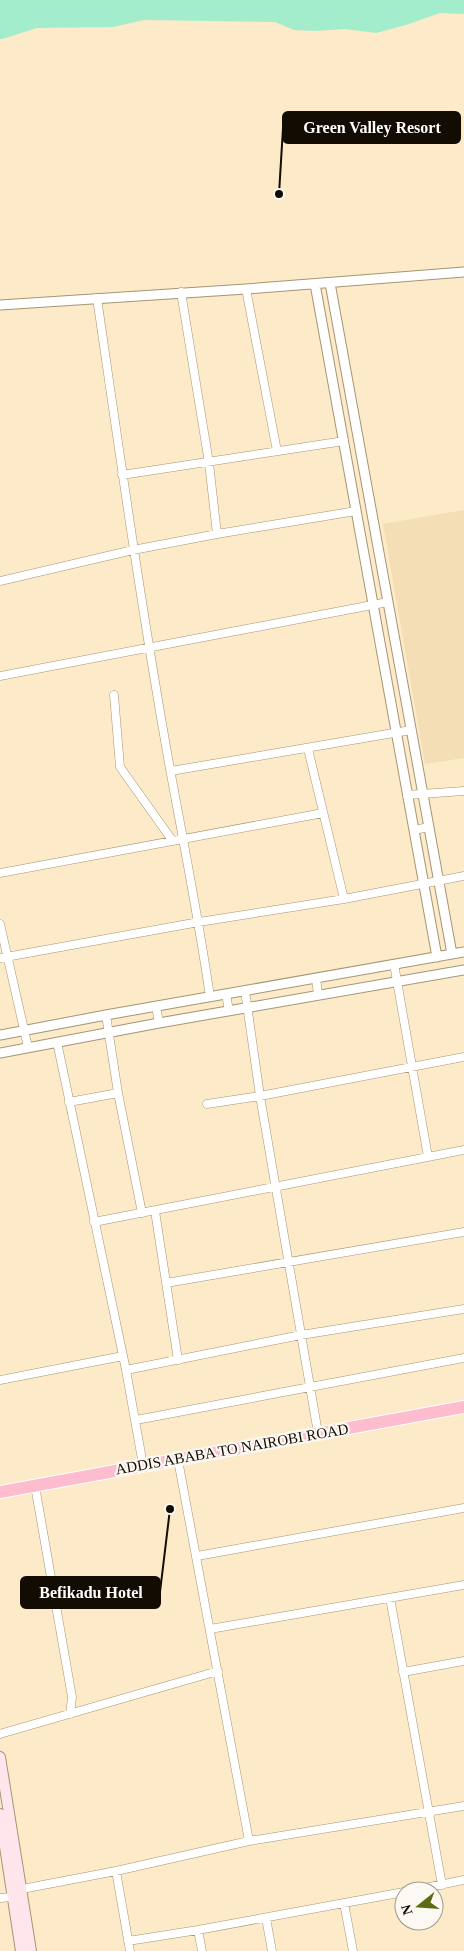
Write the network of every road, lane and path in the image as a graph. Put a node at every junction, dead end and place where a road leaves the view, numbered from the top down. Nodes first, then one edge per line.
1 (464, 272) edge
2 (330, 282) junction
3 (315, 284) junction
4 (246, 289) junction
5 (181, 292) junction
6 (97, 298) junction
7 (0, 305) edge
8 (344, 441) junction
9 (277, 451) junction
10 (209, 463) junction
11 (122, 475) junction
12 (356, 511) junction
13 (217, 534) junction
14 (133, 550) junction
15 (0, 581) edge
16 (388, 602) junction
17 (373, 605) junction
18 (150, 648) junction
19 (0, 676) edge
20 (114, 695) dead end
21 (411, 730) junction
22 (396, 733) junction
23 (308, 748) junction
24 (171, 771) junction
25 (464, 791) edge
26 (423, 794) junction
27 (407, 795) junction
28 (323, 813) junction
29 (429, 827) junction
30 (414, 830) junction
31 (184, 838) junction
32 (172, 840) junction
33 (0, 872) edge
34 (464, 876) edge
35 (439, 881) junction
36 (423, 883) junction
37 (344, 899) junction
38 (199, 922) junction
39 (0, 924) edge
40 (464, 952) edge
41 (452, 954) junction
42 (436, 957) junction
43 (3, 958) edge
44 (394, 964) junction
45 (464, 970) edge
46 (316, 978) junction
47 (397, 982) junction
48 (245, 991) junction
49 (226, 994) junction
50 (318, 995) junction
51 (210, 997) junction
52 (156, 1006) junction
53 (248, 1008) junction
54 (229, 1011) junction
55 (106, 1015) junction
56 (159, 1023) junction
57 (24, 1030) junction
58 (109, 1032) junction
59 (0, 1035) edge
60 (57, 1042) junction
61 (28, 1047) junction
62 (0, 1053) edge
63 (464, 1058) edge
64 (413, 1067) junction
65 (118, 1093) junction
66 (260, 1096) junction
67 (69, 1102) junction
68 (207, 1104) dead end
69 (464, 1150) edge
70 (428, 1157) junction
71 (275, 1187) junction
72 (155, 1211) junction
73 (142, 1213) junction
74 (94, 1222) junction
75 (464, 1232) edge
76 (288, 1263) junction
77 (166, 1283) junction
78 (464, 1309) edge
79 (301, 1335) junction
80 (122, 1356) junction
81 (464, 1358) edge
82 (178, 1360) junction
83 (126, 1370) junction
84 (0, 1380) edge
85 (310, 1387) junction
86 (464, 1407) edge
87 (136, 1420) junction
88 (318, 1433) junction
89 (178, 1460) junction
90 (143, 1465) junction
91 (35, 1486) junction
92 (0, 1492) edge
93 (464, 1508) edge
94 (197, 1556) junction
95 (464, 1585) edge
96 (390, 1598) junction
97 (210, 1629) junction
98 (464, 1661) edge
99 (218, 1671) junction
100 (403, 1672) junction
101 (72, 1697) junction
102 (83, 1710) junction
103 (70, 1714) junction
104 (0, 1734) edge
105 (0, 1757) edge
106 (464, 1806) edge
107 (428, 1812) junction
108 (0, 1814) edge
109 (249, 1840) junction
110 (116, 1871) junction
111 (464, 1880) edge
112 (441, 1881) edge
113 (444, 1885) edge
114 (22, 1889) junction
115 (394, 1894) edge
116 (13, 1896) junction
117 (0, 1898) edge
118 (344, 1903) junction
119 (266, 1918) junction
120 (198, 1930) junction
121 (128, 1941) junction
122 (21, 1951) edge
123 (31, 1951) edge
124 (130, 1951) edge
125 (202, 1951) edge
126 (272, 1951) edge
127 (353, 1951) edge

1 - 2 street
2 - 3 street
2 - 16 street
3 - 4 street
3 - 8 street
4 - 5 street
4 - 9 street
5 - 6 street
5 - 10 street
6 - 7 street
6 - 11 street
8 - 9 street
8 - 12 street
9 - 10 street
10 - 11 street
10 - 13 street
11 - 14 street
12 - 13 street
12 - 17 street
13 - 14 street
14 - 15 street
14 - 18 street
16 - 17 street
16 - 21 street
17 - 18 street
17 - 22 street
18 - 19 street
18 - 24 street
20 - 32 street
21 - 22 street
21 - 26 street
22 - 23 street
22 - 27 street
23 - 24 street
23 - 28 street
24 - 31 street
25 - 26 street
26 - 27 street
26 - 29 street
27 - 30 street
28 - 31 street
28 - 37 street
29 - 30 street
29 - 35 street
30 - 36 street
31 - 32 street
31 - 38 street
32 - 33 street
34 - 35 street
35 - 36 street
35 - 41 street
36 - 37 street
36 - 42 street
37 - 38 street
38 - 43 street
38 - 51 street
39 - 43 street
40 - 41 street
41 - 42 street
42 - 44 street
43 - 57 street
44 - 46 street
44 - 47 street
45 - 47 street
46 - 48 street
46 - 50 street
47 - 50 street
47 - 64 street
48 - 49 street
48 - 53 street
49 - 51 street
49 - 54 street
50 - 53 street
51 - 52 street
52 - 55 street
52 - 56 street
53 - 54 street
53 - 66 street
54 - 56 street
55 - 57 street
55 - 58 street
56 - 58 street
57 - 59 street
57 - 61 street
58 - 60 street
58 - 65 street
60 - 61 street
60 - 67 street
61 - 62 street
63 - 64 street
64 - 66 street
64 - 70 street
65 - 67 street
65 - 73 street
66 - 68 street
66 - 71 street
67 - 74 street
69 - 70 street
70 - 71 street
71 - 72 street
71 - 76 street
72 - 73 street
72 - 77 street
73 - 74 street
74 - 80 street
75 - 76 street
76 - 77 street
76 - 79 street
77 - 82 street
78 - 79 street
79 - 82 street
79 - 85 street
80 - 83 street
80 - 84 street
81 - 85 street
82 - 83 street
83 - 87 street
85 - 87 street
85 - 88 street
86 - 88 highway, ADDIS ABABA TO NAIROBI ROAD
87 - 90 street
88 - 89 highway, ADDIS ABABA TO NAIROBI ROAD
89 - 90 highway, ADDIS ABABA TO NAIROBI ROAD
89 - 94 street
90 - 91 highway, ADDIS ABABA TO NAIROBI ROAD
91 - 92 highway, ADDIS ABABA TO NAIROBI ROAD
91 - 101 street
93 - 94 street
94 - 97 street
95 - 96 street
96 - 97 street
96 - 100 street
97 - 99 street
98 - 100 street
99 - 102 street
99 - 109 street
100 - 107 street
101 - 102 street
101 - 103 street
102 - 103 street
103 - 104 street
105 - 114 main road
106 - 107 street
107 - 109 street
107 - 112 street
108 - 116 main road
109 - 110 street
110 - 114 street
110 - 121 street
111 - 113 street
114 - 116 street
114 - 123 main road
115 - 118 street
116 - 117 street
116 - 122 main road
118 - 119 street
118 - 127 street
119 - 120 street
119 - 126 street
120 - 121 street
120 - 125 street
121 - 124 street

